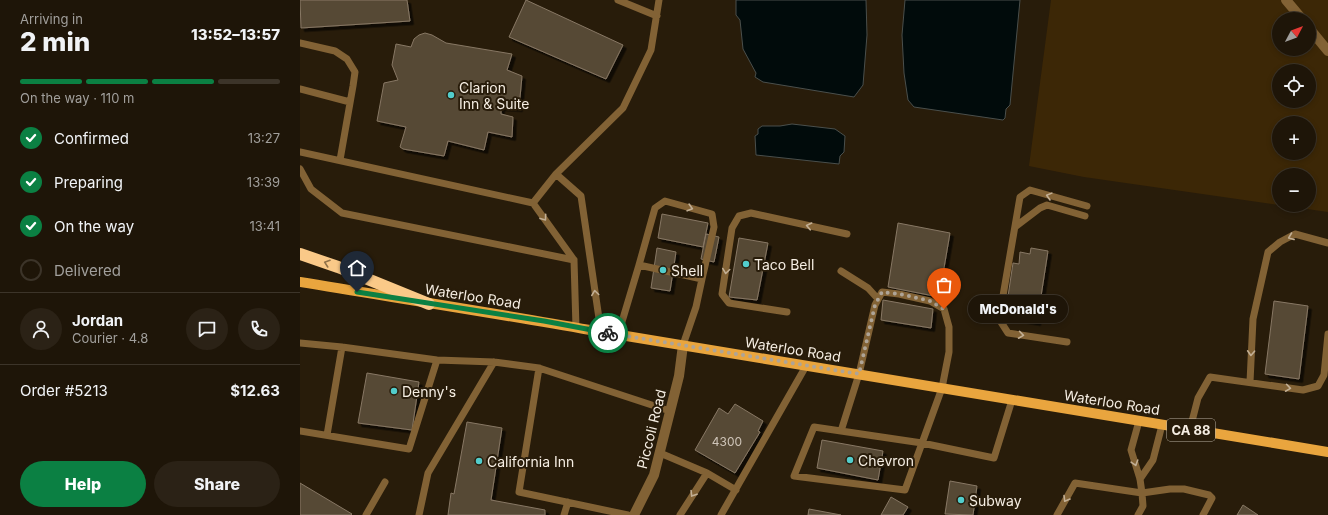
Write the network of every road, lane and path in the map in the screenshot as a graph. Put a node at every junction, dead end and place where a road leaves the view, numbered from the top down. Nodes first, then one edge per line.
1 (618, 0) edge
2 (659, 0) edge
3 (1286, 0) edge
4 (1296, 12) edge
5 (657, 16) junction
6 (1316, 36) edge
7 (300, 43) edge
8 (1328, 51) edge
9 (300, 89) edge
10 (350, 102) junction
11 (300, 152) edge
12 (340, 160) junction
13 (300, 169) edge
14 (556, 174) junction
15 (533, 203) junction
16 (1087, 206) dead end
17 (1085, 216) dead end
18 (1015, 227) junction
19 (847, 234) dead end
20 (1328, 243) edge
21 (300, 254) edge
22 (574, 260) junction
23 (638, 265) junction
24 (841, 271) dead end
25 (702, 280) junction
26 (300, 282) edge
27 (878, 299) junction
28 (428, 304) junction
29 (787, 312) dead end
30 (576, 328) junction
31 (601, 332) junction
32 (1328, 334) edge
33 (618, 335) junction
34 (1067, 342) dead end
35 (300, 343) edge
36 (683, 345) junction
37 (342, 348) junction
38 (437, 360) junction
39 (494, 362) junction
40 (806, 366) junction
41 (539, 368) junction
42 (859, 374) junction
43 (1250, 382) junction
44 (942, 388) junction
45 (1012, 400) junction
46 (670, 411) junction
47 (1139, 421) junction
48 (1162, 424) junction
49 (1190, 429) junction
50 (300, 431) edge
51 (842, 431) junction
52 (327, 435) junction
53 (922, 443) junction
54 (1328, 452) edge
55 (660, 453) junction
56 (707, 473) junction
57 (1140, 479) junction
58 (385, 482) dead end
59 (736, 490) junction
60 (1142, 492) junction
61 (568, 502) junction
62 (366, 515) edge
63 (419, 515) edge
64 (564, 515) edge
65 (628, 515) edge
66 (634, 515) edge
67 (680, 515) edge
68 (721, 515) edge
69 (1057, 515) edge
70 (1138, 515) edge
71 (1203, 515) edge

1 - 5 lane
2 - 5 lane
3 - 4 street
5 - 14 lane
6 - 8 street
7 - 10 lane
9 - 10 lane
10 - 12 lane
11 - 12 lane
12 - 15 lane
13 - 22 lane
14 - 15 lane
31 -> 14 lane
15 -> 22 lane
16 -> 18 lane
17 - 18 lane
18 -> 34 lane
19 -> 29 lane
20 -> 43 lane
28 -> 21 highway
22 - 30 lane
23 - 25 lane
23 -> 25 lane
23 - 33 lane
24 - 27 lane
25 - 36 lane
26 - 28 main road, Waterloo Road / CA 88
27 - 42 lane
27 - 44 lane
28 - 30 main road, Waterloo Road / CA 88
30 - 31 main road, Waterloo Road / CA 88
31 - 33 main road, Waterloo Road / CA 88
43 -> 32 lane
33 - 36 main road, Waterloo Road / CA 88
35 - 37 lane
36 - 40 main road, Waterloo Road / CA 88
36 - 46 street, Piccoli Road
37 - 38 lane
37 - 52 lane
38 - 39 lane
38 - 52 lane
39 - 41 lane
39 - 63 lane
40 - 42 main road, Waterloo Road / CA 88
40 - 59 lane
41 - 46 lane
41 - 61 lane
42 - 44 main road, Waterloo Road / CA 88
42 - 51 lane
43 - 49 lane
44 - 45 main road, Waterloo Road / CA 88
44 - 53 lane
45 - 47 main road, Waterloo Road / CA 88
45 - 53 lane
46 - 55 street, Piccoli Road
47 - 48 main road, Waterloo Road / CA 88
47 -> 57 lane
48 - 49 main road, Waterloo Road / CA 88
48 - 57 lane
49 - 54 main road, Waterloo Road / CA 88
50 - 52 lane
51 - 53 lane
51 - 53 lane
55 - 56 lane
55 - 66 street, Piccoli Road
56 - 59 lane
56 -> 67 lane
57 - 60 lane
58 - 62 lane
59 - 68 lane
60 -> 69 lane
60 - 70 lane
60 - 71 lane
61 - 64 lane
61 - 65 lane

